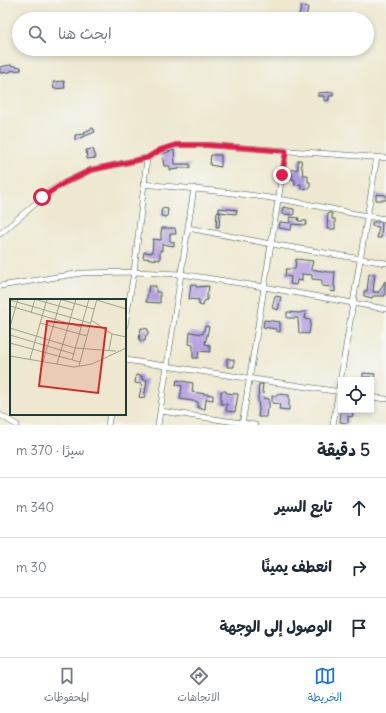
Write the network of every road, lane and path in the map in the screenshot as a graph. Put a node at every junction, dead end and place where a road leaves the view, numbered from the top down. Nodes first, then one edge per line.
1 (286, 151) junction
2 (377, 157) junction
3 (147, 158) junction
4 (386, 158) edge
5 (143, 184) junction
6 (194, 188) junction
7 (278, 199) junction
8 (368, 216) junction
9 (386, 219) edge
10 (188, 228) junction
11 (0, 234) edge
12 (271, 244) junction
13 (360, 258) junction
14 (386, 262) edge
15 (134, 272) junction
16 (181, 274) junction
17 (0, 286) edge
18 (264, 287) junction
19 (353, 304) junction
20 (386, 309) edge
21 (126, 319) edge
22 (126, 360) edge
23 (167, 366) junction
24 (342, 377) edge
25 (249, 379) junction
26 (338, 392) edge
27 (374, 397) edge
28 (386, 399) edge
29 (338, 401) edge
30 (161, 411) junction
31 (0, 415) edge
32 (110, 415) edge
33 (242, 424) edge
34 (17, 425) edge
35 (108, 425) edge
36 (158, 425) edge
37 (255, 425) edge
38 (333, 425) edge

1 - 2 street
1 - 3 street
1 - 7 street
2 - 4 street
2 - 8 street
3 - 5 street
3 - 11 street
5 - 6 street
5 - 15 street
6 - 7 street
6 - 10 street
7 - 8 street
7 - 12 street
8 - 9 street
8 - 13 street
10 - 12 street
10 - 16 street
12 - 13 street
12 - 18 street
13 - 14 street
13 - 19 street
15 - 16 street
15 - 17 street
15 - 21 street
16 - 18 street
16 - 23 street
18 - 19 street
18 - 25 street
19 - 20 street
19 - 24 street
22 - 23 street
23 - 25 street
23 - 30 street
25 - 26 street
25 - 33 street
27 - 28 street
29 - 38 street
30 - 33 street
30 - 36 street
31 - 34 street
32 - 35 street
33 - 37 street

